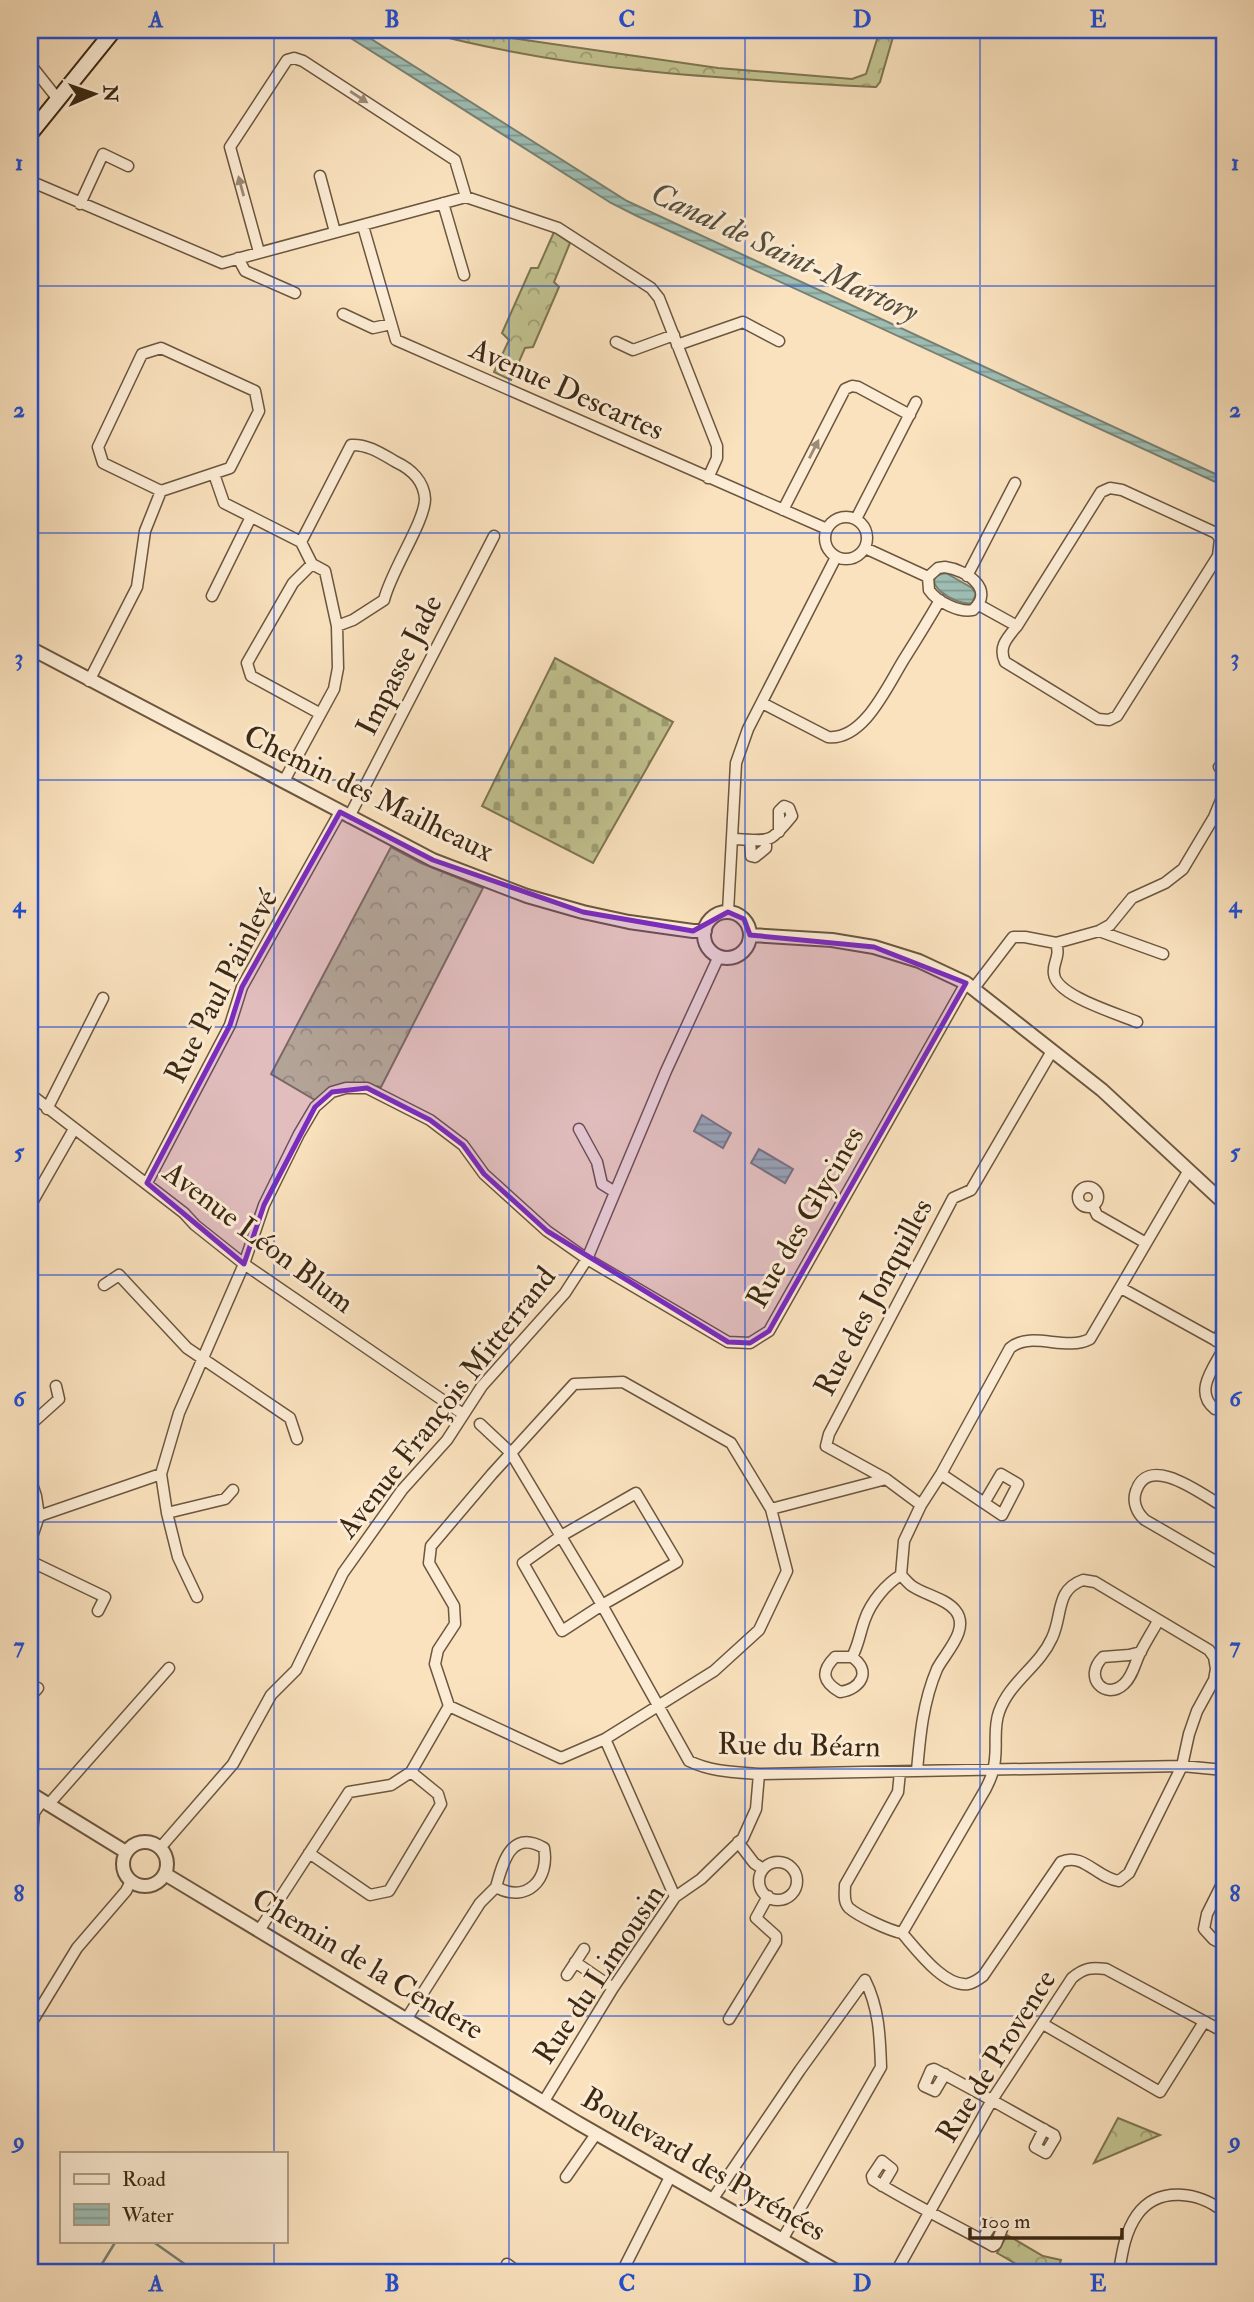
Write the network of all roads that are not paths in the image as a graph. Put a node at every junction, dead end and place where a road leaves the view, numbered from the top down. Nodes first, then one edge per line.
1 (114, 30) edge
2 (30, 64) edge
3 (57, 97) junction
4 (30, 134) edge
5 (128, 166) dead end
6 (320, 176) dead end
7 (30, 181) edge
8 (466, 197) junction
9 (443, 203) junction
10 (80, 204) junction
11 (363, 226) junction
12 (335, 232) junction
13 (259, 252) junction
14 (238, 258) junction
15 (464, 275) dead end
16 (295, 293) dead end
17 (343, 314) dead end
18 (391, 324) junction
19 (676, 340) junction
20 (779, 341) dead end
21 (616, 342) dead end
22 (916, 402) dead end
23 (910, 415) junction
24 (214, 474) junction
25 (708, 478) junction
26 (1014, 483) dead end
27 (161, 491) junction
28 (783, 510) junction
29 (251, 517) junction
30 (856, 519) junction
31 (827, 529) junction
32 (494, 536) dead end
33 (300, 542) junction
34 (865, 548) junction
35 (836, 557) junction
36 (312, 564) junction
37 (967, 576) junction
38 (928, 577) junction
39 (212, 596) dead end
40 (940, 600) junction
41 (979, 605) junction
42 (337, 626) junction
43 (1017, 626) junction
44 (30, 648) edge
45 (89, 681) junction
46 (762, 704) junction
47 (319, 713) junction
48 (284, 781) junction
49 (1224, 793) edge
50 (344, 814) junction
51 (779, 832) dead end
52 (732, 839) junction
53 (750, 840) junction
54 (766, 840) junction
55 (728, 912) junction
56 (705, 931) junction
57 (1099, 932) junction
58 (750, 935) junction
59 (1056, 943) junction
60 (1163, 954) dead end
61 (719, 956) junction
62 (970, 985) junction
63 (103, 998) dead end
64 (1137, 1022) dead end
65 (1052, 1051) junction
66 (30, 1094) edge
67 (47, 1109) junction
68 (74, 1129) junction
69 (579, 1129) dead end
70 (1189, 1170) junction
71 (30, 1181) edge
72 (147, 1183) junction
73 (40, 1188) junction
74 (615, 1192) junction
75 (1224, 1203) edge
76 (30, 1206) edge
77 (1093, 1206) dead end
78 (1146, 1243) junction
79 (587, 1259) junction
80 (244, 1264) junction
81 (104, 1285) dead end
82 (1121, 1288) junction
83 (1224, 1328) edge
84 (1222, 1345) edge
85 (203, 1358) junction
86 (56, 1386) dead end
87 (1215, 1409) dead end
88 (463, 1414) junction
89 (480, 1424) dead end
90 (30, 1425) edge
91 (297, 1439) dead end
92 (511, 1452) junction
93 (161, 1474) junction
94 (941, 1474) junction
95 (30, 1478) edge
96 (886, 1479) junction
97 (233, 1490) dead end
98 (984, 1503) dead end
99 (921, 1505) junction
100 (1224, 1507) edge
101 (771, 1509) junction
102 (167, 1513) junction
103 (39, 1516) junction
104 (561, 1536) junction
105 (30, 1543) edge
106 (30, 1561) edge
107 (1224, 1566) edge
108 (901, 1575) junction
109 (197, 1597) dead end
110 (602, 1605) junction
111 (98, 1611) dead end
112 (1158, 1620) junction
113 (1140, 1652) junction
114 (852, 1657) dead end
115 (169, 1668) dead end
116 (38, 1688) dead end
117 (30, 1697) edge
118 (449, 1706) junction
119 (656, 1706) junction
120 (605, 1739) junction
121 (1182, 1766) junction
122 (994, 1770) junction
123 (1224, 1770) edge
124 (917, 1771) junction
125 (411, 1772) junction
126 (900, 1772) junction
127 (758, 1773) junction
128 (30, 1793) edge
129 (45, 1803) junction
130 (738, 1842) junction
131 (160, 1848) junction
132 (30, 1851) edge
133 (126, 1852) junction
134 (309, 1853) junction
135 (763, 1870) junction
136 (165, 1874) junction
137 (1224, 1880) edge
138 (131, 1881) junction
139 (496, 1887) junction
140 (768, 1896) junction
141 (675, 1897) junction
142 (260, 1929) junction
143 (902, 1933) junction
144 (1224, 1945) edge
145 (584, 1949) dead end
146 (575, 1962) junction
147 (567, 1975) dead end
148 (613, 1988) junction
149 (407, 2018) junction
150 (729, 2019) dead end
151 (1203, 2022) junction
152 (1043, 2024) junction
153 (30, 2025) edge
154 (1224, 2032) edge
155 (945, 2074) dead end
156 (992, 2100) junction
157 (544, 2101) junction
158 (1044, 2129) dead end
159 (596, 2134) junction
160 (566, 2177) dead end
161 (670, 2177) junction
162 (883, 2186) dead end
163 (712, 2200) junction
164 (1224, 2212) edge
165 (929, 2213) junction
166 (782, 2240) junction
167 (982, 2240) dead end
168 (507, 2264) dead end
169 (517, 2272) edge
170 (622, 2272) edge
171 (838, 2272) edge
172 (896, 2272) edge
173 (1119, 2272) edge

1 - 3 main road
2 - 3 street
3 - 4 main road
5 - 10 street
6 - 12 street
7 - 10 street
8 - 9 street
13 -> 8 street
8 - 19 street
9 - 11 street
9 - 15 street
10 - 14 street
11 - 12 street
11 - 18 street, Avenue Descartes
12 - 13 street
13 - 14 street
14 - 16 street
17 - 18 street
18 - 25 street, Avenue Descartes
19 - 20 street
19 - 21 street
19 - 25 street
22 - 23 street
28 -> 23 street
23 - 30 street
24 - 27 street
24 - 27 street
24 - 29 street
25 - 28 street, Avenue Descartes
26 - 37 street
27 - 45 street
28 - 31 street, Avenue Descartes
29 - 33 street
29 - 39 street
30 - 31 street
30 - 34 street
31 - 35 street
32 - 50 street, Impasse Jade
33 - 36 street
33 - 42 street
34 - 35 street
34 - 38 street
35 - 46 street
36 - 42 street
36 - 47 street
37 - 38 street
37 - 41 street
38 - 40 street
40 - 41 street
40 - 46 street
41 - 43 street
42 - 47 street
43 - 43 street
44 - 45 street, Chemin des Mailheaux
45 - 48 street, Chemin des Mailheaux
46 - 52 street
47 - 48 street
48 - 50 street, Chemin des Mailheaux
49 - 57 street
50 - 56 street, Chemin des Mailheaux
50 - 72 street, Rue Paul Painlevé
51 - 54 street
52 - 53 street
52 - 55 street
53 - 54 street
53 - 54 street
55 - 56 street
55 - 58 street
56 - 61 street
57 - 59 street
57 - 60 street
58 - 61 street
58 - 62 street
59 - 62 street, Rue des Glycines
59 - 64 street
61 - 74 street, Avenue François Mitterrand
62 - 65 street
62 - 79 street, Rue des Glycines
63 - 67 street
65 - 70 street
65 - 96 street, Rue des Jonquilles
66 - 67 street, Avenue Léon Blum
67 - 68 street, Avenue Léon Blum
68 - 72 street, Avenue Léon Blum
68 - 73 street
69 - 74 street
70 - 75 street
70 - 78 street
71 - 73 street
72 - 80 street, Avenue Léon Blum
73 - 76 street
74 - 79 street, Avenue François Mitterrand
77 - 78 street
78 - 82 street
79 - 80 street, Rue des Glycines
79 - 88 street, Avenue François Mitterrand
80 - 85 street, Rue des Glycines
80 - 88 street, Avenue Léon Blum
81 - 85 street
82 - 84 street
82 - 94 street
83 - 84 street
84 - 87 street
85 - 91 street
85 - 93 street, Rue des Glycines
86 - 90 street
88 - 131 street, Avenue François Mitterrand
89 - 92 street, Rue du Béarn
92 - 101 street
92 - 104 street, Rue du Béarn
92 - 118 street
93 - 102 street
93 - 103 street
94 - 98 street
94 - 99 street
95 - 103 street
96 - 99 street
96 - 101 street
97 - 102 street
99 - 108 street
100 - 107 street
101 - 119 street
102 - 109 street
103 - 105 street
104 - 110 street, Rue du Béarn
104 - 110 street
104 - 110 street
106 - 111 street
108 - 114 street
108 - 124 street
110 - 119 street, Rue du Béarn
112 - 113 street
112 - 121 street
112 - 122 street
113 - 113 street
115 - 129 street
116 - 117 street
118 - 120 street
118 - 125 street
119 - 120 street
119 - 127 street, Rue du Béarn
120 - 141 street
121 - 122 street, Rue du Béarn
121 - 123 street, Rue du Béarn
121 - 143 street
122 - 124 street, Rue du Béarn
122 - 143 street
124 - 126 street, Rue du Béarn
125 - 134 street
125 - 134 street
126 - 127 street, Rue du Béarn
126 - 143 street
127 - 130 street, Rue du Limousin
128 - 129 street
129 - 132 street
129 - 133 street
130 - 135 street
130 - 141 street, Rue du Limousin
131 - 133 street
131 - 136 street
133 - 138 street
134 - 142 street
135 - 140 street
135 - 140 street
136 - 138 street
136 - 142 street, Chemin de la Cendere
137 - 144 street
138 - 153 street
139 - 139 street
139 - 149 street
140 - 150 street
141 - 148 street, Rue du Limousin
142 - 149 street, Chemin de la Cendere
145 - 146 street
146 - 147 street
146 - 148 street
148 - 157 street, Rue du Limousin
149 - 157 street, Chemin de la Cendere
151 - 152 street, Rue de Provence
151 - 152 street
151 - 154 street, Rue de Provence
152 - 156 street, Rue de Provence
155 - 156 street
156 - 158 street
156 - 165 street, Rue de Provence
157 - 159 street, Boulevard des Pyrénées
159 - 160 street
159 - 161 street, Boulevard des Pyrénées
161 - 163 street, Boulevard des Pyrénées
161 - 170 street
162 - 165 street
163 - 166 street, Boulevard des Pyrénées
163 - 166 street
164 - 173 street
165 - 167 street
165 - 172 street, Rue de Provence
166 - 171 street, Boulevard des Pyrénées
168 - 169 street

